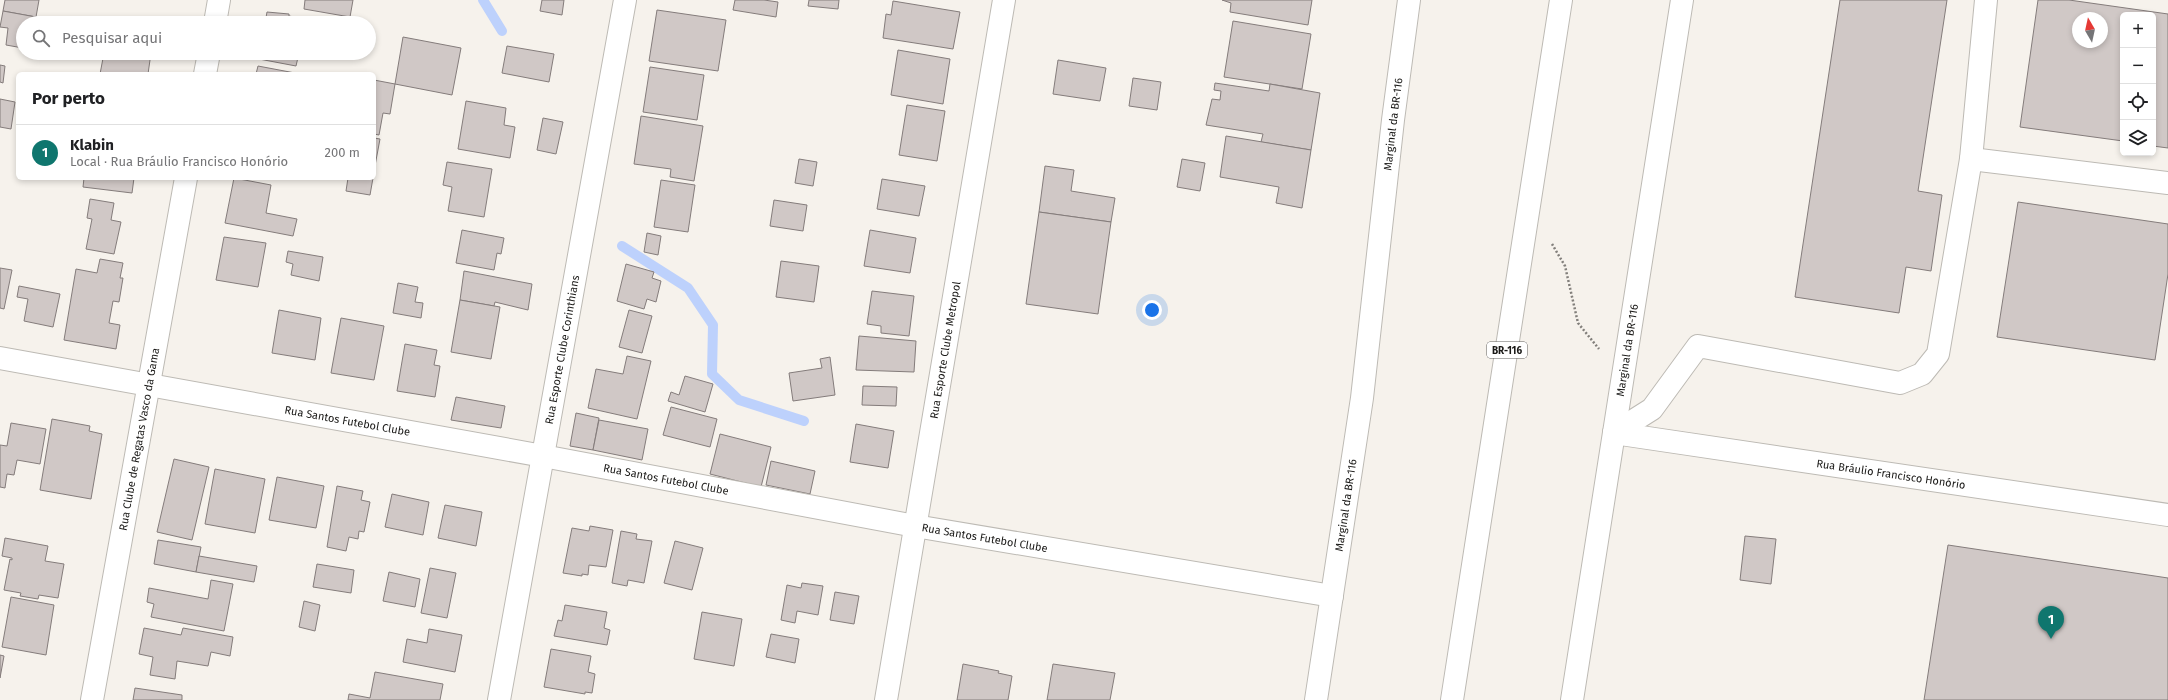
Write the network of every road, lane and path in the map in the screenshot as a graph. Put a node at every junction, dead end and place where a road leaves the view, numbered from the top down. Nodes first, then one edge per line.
1 (219, 0) edge
2 (625, 0) edge
3 (1004, 0) edge
4 (1409, 0) edge
5 (1561, 0) edge
6 (1682, 0) edge
7 (1986, 0) edge
8 (216, 16) edge
9 (208, 60) edge
10 (205, 72) edge
11 (1971, 159) junction
12 (186, 180) edge
13 (2168, 184) edge
14 (1527, 221) junction
15 (0, 358) edge
16 (1622, 377) junction
17 (149, 385) junction
18 (1614, 433) junction
19 (543, 456) junction
20 (2168, 515) edge
21 (915, 526) junction
22 (1332, 596) junction
23 (92, 700) edge
24 (499, 700) edge
25 (886, 700) edge
26 (1316, 700) edge
27 (1452, 700) edge
28 (1572, 700) edge

1 - 8 main road
2 - 19 main road, Rua Esporte Clube Corinthians
3 - 21 main road, Rua Esporte Clube Metropol
4 - 22 main road, Marginal da BR-116
5 - 14 main road, BR-116
6 - 16 main road, Marginal da BR-116
7 - 11 main road
9 - 10 main road
11 - 13 main road
11 - 18 main road
12 - 17 main road, Rua Clube de Regatas Vasco da Gama
14 - 16 path
14 - 27 main road, BR-116
15 - 17 main road, Rua Santos Futebol Clube
16 - 18 main road, Marginal da BR-116
17 - 19 main road, Rua Santos Futebol Clube
17 - 23 main road, Rua Clube de Regatas Vasco da Gama
18 - 20 main road, Rua Bráulio Francisco Honório
18 - 28 main road, Marginal da BR-116
19 - 21 main road, Rua Santos Futebol Clube
19 - 24 main road, Rua Esporte Clube Corinthians
21 - 22 main road, Rua Santos Futebol Clube
21 - 25 main road, Rua Esporte Clube Metropol
22 - 26 main road, Marginal da BR-116

